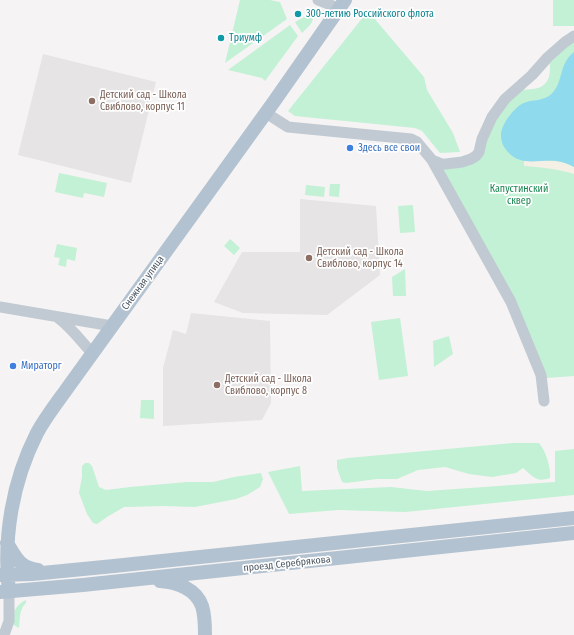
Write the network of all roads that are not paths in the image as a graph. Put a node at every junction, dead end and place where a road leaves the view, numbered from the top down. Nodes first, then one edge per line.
1 (318, 0) edge
2 (341, 4) edge
3 (574, 36) edge
4 (266, 113) junction
5 (432, 160) junction
6 (0, 307) edge
7 (57, 316) junction
8 (112, 326) junction
9 (92, 353) junction
10 (544, 401) dead end
11 (574, 518) edge
12 (574, 532) edge
13 (7, 543) junction
14 (52, 572) junction
15 (3, 575) edge
16 (136, 580) junction
17 (32, 590) junction
18 (4, 592) edge
19 (9, 621) junction
20 (4, 635) edge
21 (205, 635) edge

1 - 2 street
2 - 4 main road, Снежная улица
3 - 5 street
4 - 5 street
4 - 8 main road, Снежная улица
5 - 10 street
6 - 7 street
7 - 8 street
7 - 9 street
8 - 9 main road, Снежная улица
9 - 13 main road, Снежная улица
11 - 14 main road, проезд Серебрякова
12 - 16 main road, проезд Серебрякова
13 - 14 main road
13 - 15 main road, Снежная улица
14 - 15 main road, проезд Серебрякова
15 - 18 main road, Снежная улица
16 - 17 main road, проезд Серебрякова
16 - 21 main road
17 - 18 main road, проезд Серебрякова
17 - 19 street
18 - 19 street
19 - 20 street

